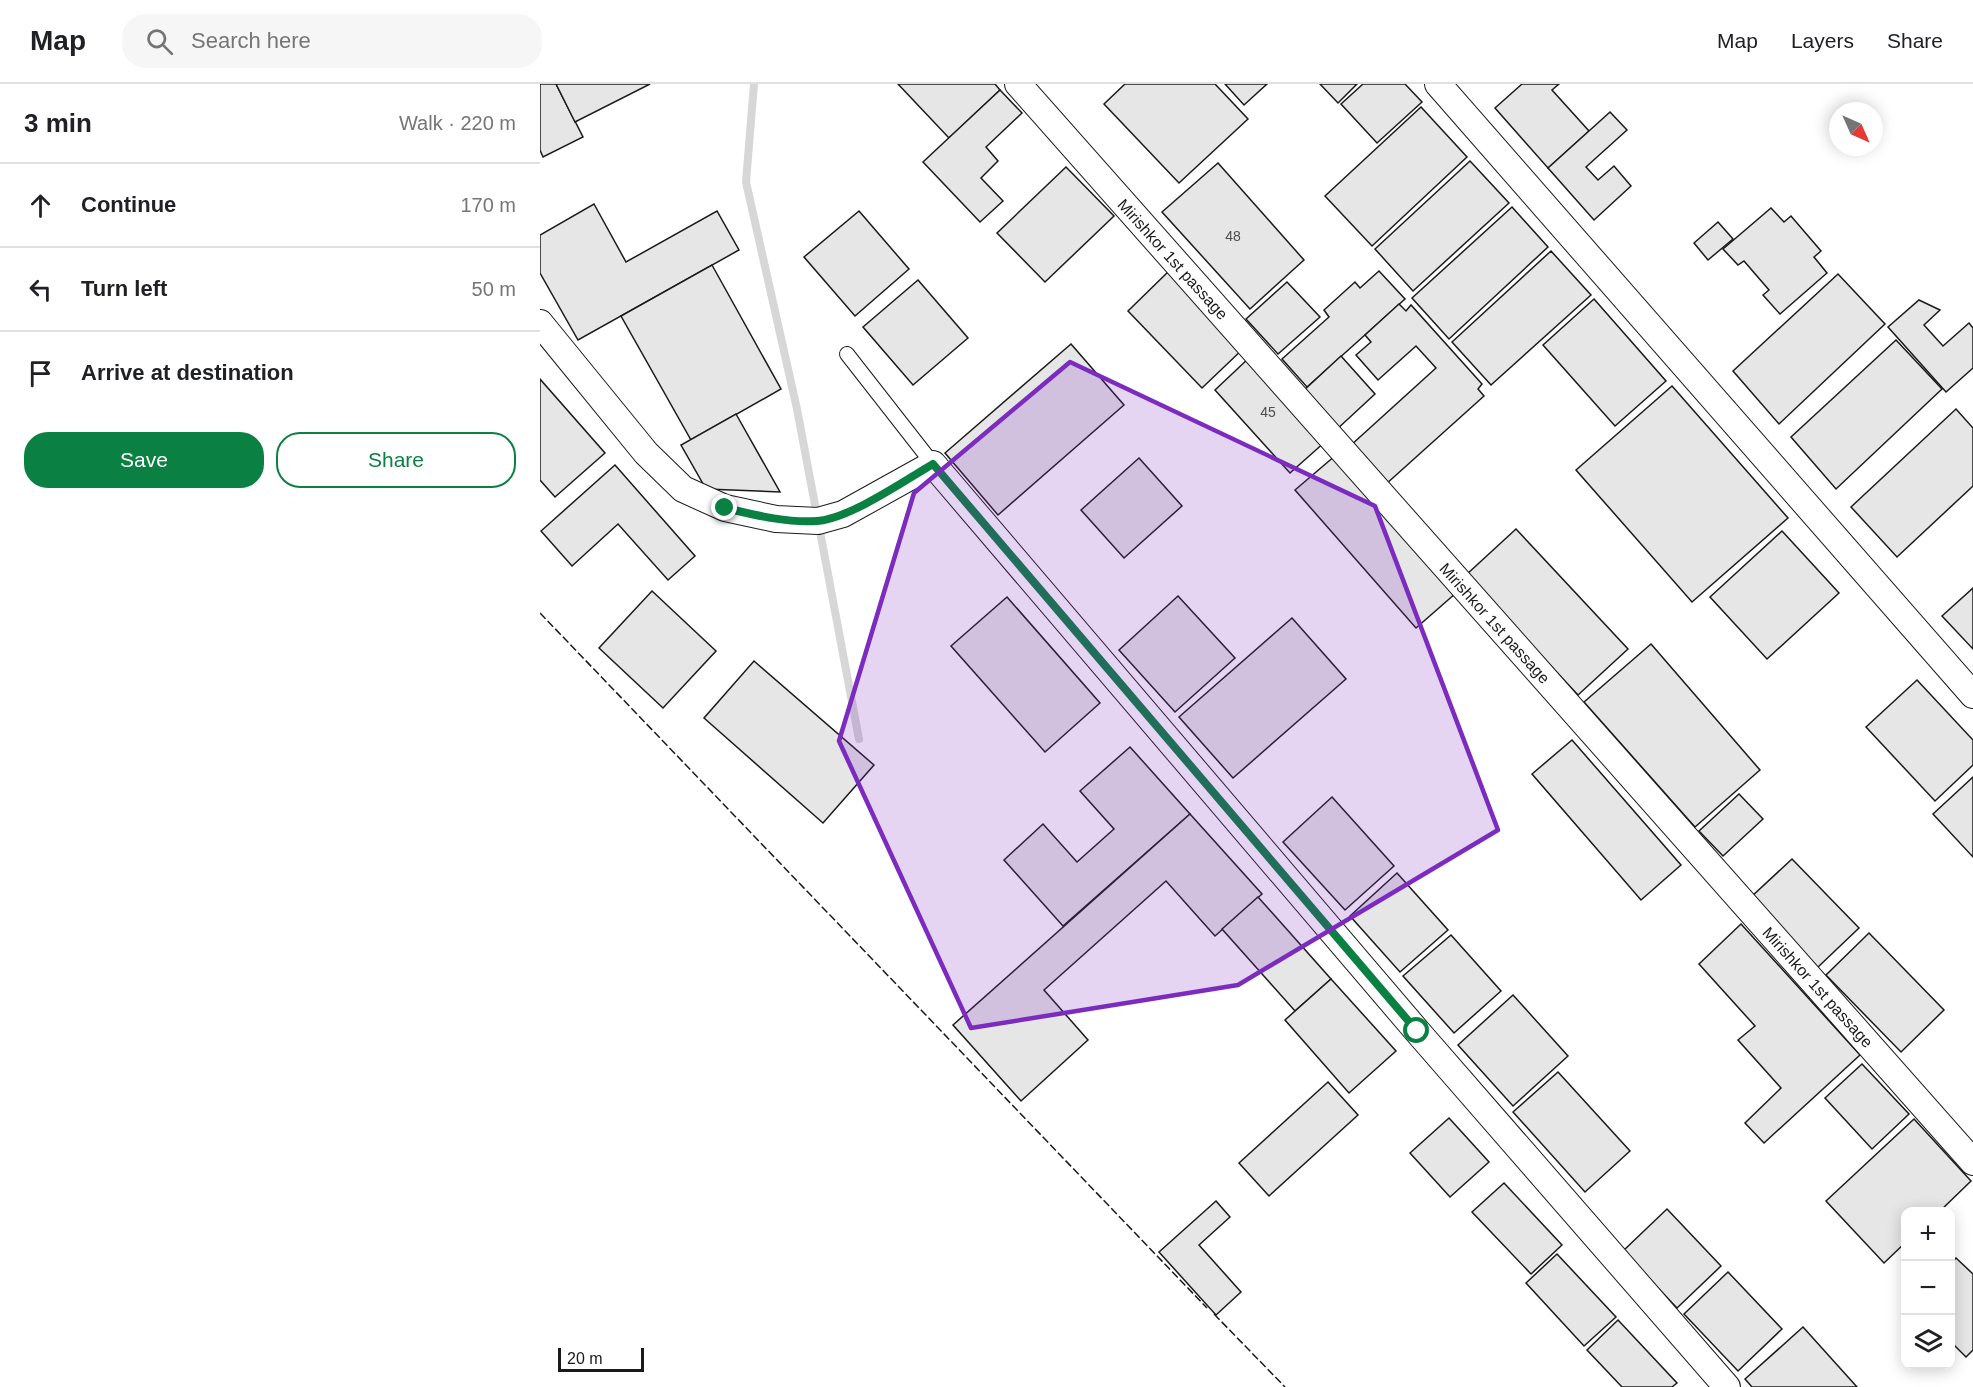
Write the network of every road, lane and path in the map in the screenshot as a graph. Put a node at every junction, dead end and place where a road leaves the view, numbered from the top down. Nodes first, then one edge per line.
1 (1018, 84) edge
2 (1438, 84) edge
3 (540, 323) edge
4 (848, 354) dead end
5 (933, 464) junction
6 (1973, 694) edge
7 (1973, 1162) edge
8 (1727, 1387) edge

1 - 7 street, Mirishkor 1st passage
2 - 6 street
3 - 5 street
4 - 5 lane
5 - 8 street

